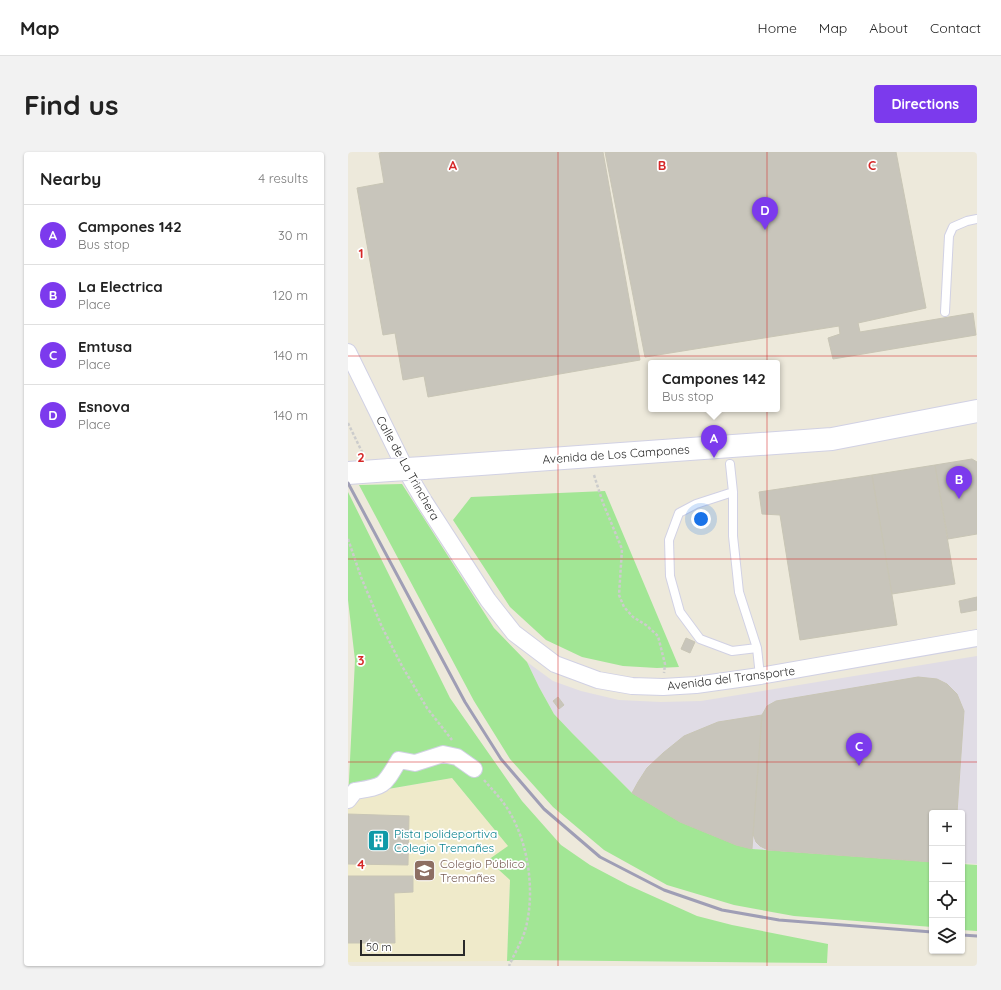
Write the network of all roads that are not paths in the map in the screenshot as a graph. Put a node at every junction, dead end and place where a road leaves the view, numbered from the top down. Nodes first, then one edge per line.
1 (977, 219) edge
2 (945, 312) dead end
3 (348, 352) edge
4 (977, 411) edge
5 (730, 464) dead end
6 (358, 473) edge
7 (732, 492) junction
8 (488, 600) joint
9 (977, 638) edge
10 (757, 648) junction
11 (760, 676) junction
12 (474, 769) dead end
13 (348, 800) edge

1 - 2 lane
3 - 8 street, Calle de La Trinchera
4 - 6 street, Avenida de Los Campones, bridge
5 - 7 lane
7 - 10 lane
7 - 10 lane
8 - 11 street, Avenida del Transporte
9 - 11 street, Avenida del Transporte
10 - 11 lane
12 - 13 street

